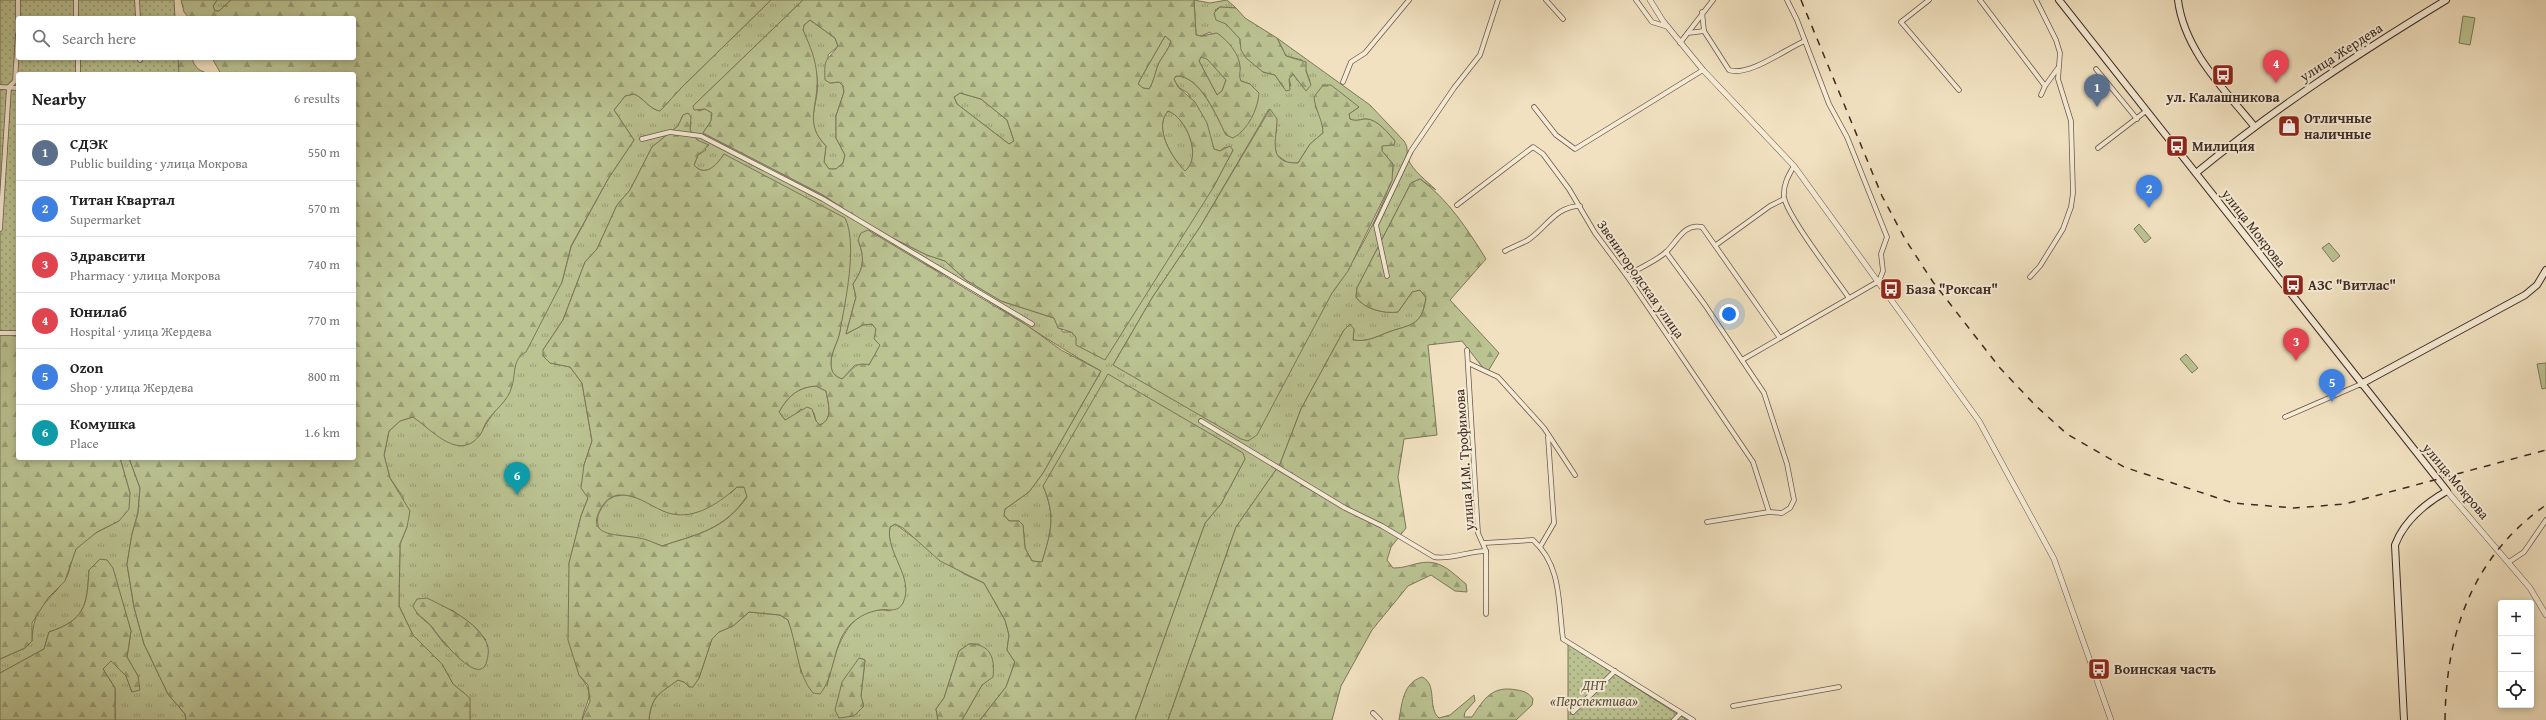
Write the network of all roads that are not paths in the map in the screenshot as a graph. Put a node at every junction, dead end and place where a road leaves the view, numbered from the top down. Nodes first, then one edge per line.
1 (18, 0) edge
2 (76, 0) edge
3 (137, 0) edge
4 (1409, 0) edge
5 (1498, 0) edge
6 (1546, 0) edge
7 (1636, 0) edge
8 (1650, 0) edge
9 (1712, 0) edge
10 (1787, 0) edge
11 (1929, 0) edge
12 (1980, 0) edge
13 (2036, 0) edge
14 (2059, 0) edge
15 (2178, 0) edge
16 (2446, 0) edge
17 (1702, 12) junction
18 (18, 16) edge
19 (76, 16) edge
20 (138, 16) edge
21 (1563, 19) dead end
22 (1668, 27) junction
23 (1704, 31) junction
24 (1688, 33) junction
25 (1805, 41) junction
26 (1680, 43) junction
27 (16, 60) edge
28 (78, 60) edge
29 (2058, 67) junction
30 (2096, 69) dead end
31 (1703, 70) junction
32 (78, 72) edge
33 (1344, 82) dead end
34 (2045, 86) junction
35 (0, 87) edge
36 (9, 88) junction
37 (16, 88) edge
38 (1959, 90) dead end
39 (2041, 95) dead end
40 (1534, 107) dead end
41 (2146, 111) junction
42 (2137, 119) junction
43 (2254, 126) junction
44 (642, 139) dead end
45 (2098, 148) dead end
46 (1794, 166) junction
47 (2196, 173) junction
48 (1784, 199) junction
49 (1457, 205) dead end
50 (1580, 206) junction
51 (0, 229) edge
52 (1716, 245) junction
53 (1505, 251) dead end
54 (1666, 252) junction
55 (2546, 270) edge
56 (1387, 276) dead end
57 (1627, 276) junction
58 (2030, 277) dead end
59 (1879, 281) junction
60 (1849, 298) junction
61 (1032, 324) dead end
62 (0, 333) edge
63 (16, 333) edge
64 (1780, 338) junction
65 (1467, 350) dead end
66 (1742, 360) junction
67 (1468, 364) junction
68 (2361, 384) junction
69 (2285, 417) dead end
70 (1200, 421) dead end
71 (1548, 434) junction
72 (1575, 475) dead end
73 (2447, 490) junction
74 (1769, 512) junction
75 (2546, 520) edge
76 (1707, 522) dead end
77 (1484, 543) junction
78 (1540, 547) junction
79 (1486, 551) junction
80 (2509, 562) junction
81 (1486, 614) dead end
82 (2546, 615) edge
83 (1615, 671) junction
84 (1839, 687) dead end
85 (1733, 706) dead end
86 (1573, 712) dead end
87 (1373, 713) dead end
88 (1681, 713) junction
89 (1380, 720) edge
90 (1674, 720) edge
91 (1693, 720) edge
92 (2111, 720) edge
93 (2404, 720) edge

1 - 18 street
2 - 19 street
3 - 20 street
4 - 33 street
5 - 56 street
6 - 21 street
7 - 22 street
8 - 22 street
9 - 17 street
10 - 25 street
11 - 38 street
12 - 34 street
13 - 29 street
14 - 41 main road, улица Мокрова
15 - 43 main road
16 - 43 main road, улица Жердева
17 - 23 street
17 - 24 street
22 - 26 street
23 - 24 street
23 - 25 street
24 - 26 street
25 - 59 street
26 - 31 street
27 - 36 street
28 - 32 street
29 - 34 street
29 - 58 street
30 - 42 street
31 - 40 street
31 - 46 street
34 - 39 street
35 - 36 street
36 - 37 street
36 - 51 street
41 - 42 street
41 - 47 main road, улица Мокрова
42 - 45 street
43 - 47 main road, улица Жердева
44 - 61 street
46 - 48 street
46 - 59 street
47 - 68 main road, улица Мокрова
48 - 52 street
48 - 60 street
49 - 50 street, Звенигородская улица
50 - 53 street
50 - 57 street, Звенигородская улица
52 - 54 street
52 - 64 street
54 - 57 street
54 - 66 street
55 - 68 main road
57 - 74 street, Звенигородская улица
59 - 60 street
59 - 92 street
60 - 64 street
62 - 63 street
64 - 66 street
65 - 67 street, улица И.М. Трофимова
66 - 74 street
67 - 71 street
67 - 77 street, улица И.М. Трофимова
68 - 69 street
68 - 73 main road, улица Мокрова
70 - 79 street
71 - 72 street
71 - 78 street
73 - 80 street, улица Мокрова
73 - 93 main road
74 - 76 street
75 - 80 street
77 - 78 street
77 - 79 street, улица И.М. Трофимова
78 - 83 street
79 - 81 street, улица И.М. Трофимова
80 - 82 street, улица Мокрова
83 - 86 street
83 - 88 street
84 - 85 street
87 - 89 street
88 - 90 street
88 - 91 street

